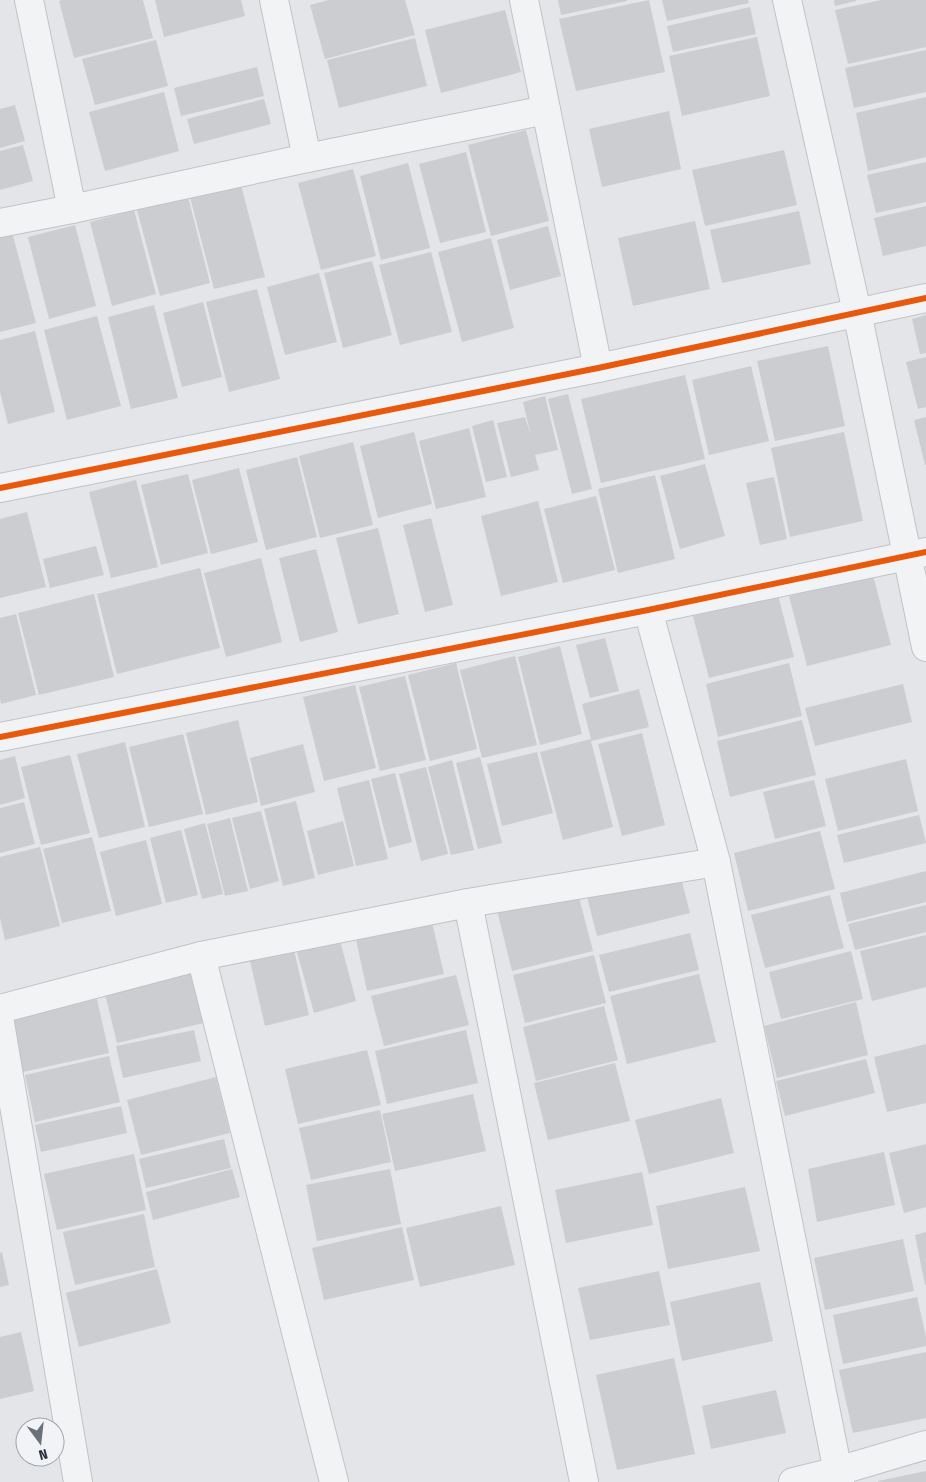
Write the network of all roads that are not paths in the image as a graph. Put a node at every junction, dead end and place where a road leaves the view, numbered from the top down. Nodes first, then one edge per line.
1 (29, 0) edge
2 (274, 0) edge
3 (524, 0) edge
4 (787, 0) edge
5 (546, 110) junction
6 (307, 158) junction
7 (72, 209) junction
8 (0, 223) edge
9 (926, 298) edge
10 (857, 312) junction
11 (598, 368) junction
12 (0, 488) edge
13 (917, 554) edge
14 (648, 610) junction
15 (926, 647) edge
16 (0, 737) edge
17 (716, 862) junction
18 (468, 903) junction
19 (201, 956) junction
20 (0, 1009) edge
21 (0, 1023) edge
22 (926, 1445) edge
23 (839, 1476) edge
24 (78, 1482) edge
25 (334, 1482) edge
26 (584, 1482) edge
27 (793, 1482) edge

1 - 7 street
2 - 6 street
3 - 5 street
4 - 10 street
5 - 6 street
5 - 11 street
6 - 7 street
7 - 8 street
9 - 10 street
10 - 11 street
10 - 13 street
11 - 12 street
13 - 14 street
13 - 15 street
14 - 16 street
14 - 17 street
17 - 18 street
17 - 23 street
18 - 19 street
18 - 26 street
19 - 20 street
19 - 25 street
21 - 24 street
22 - 23 street
23 - 27 street

